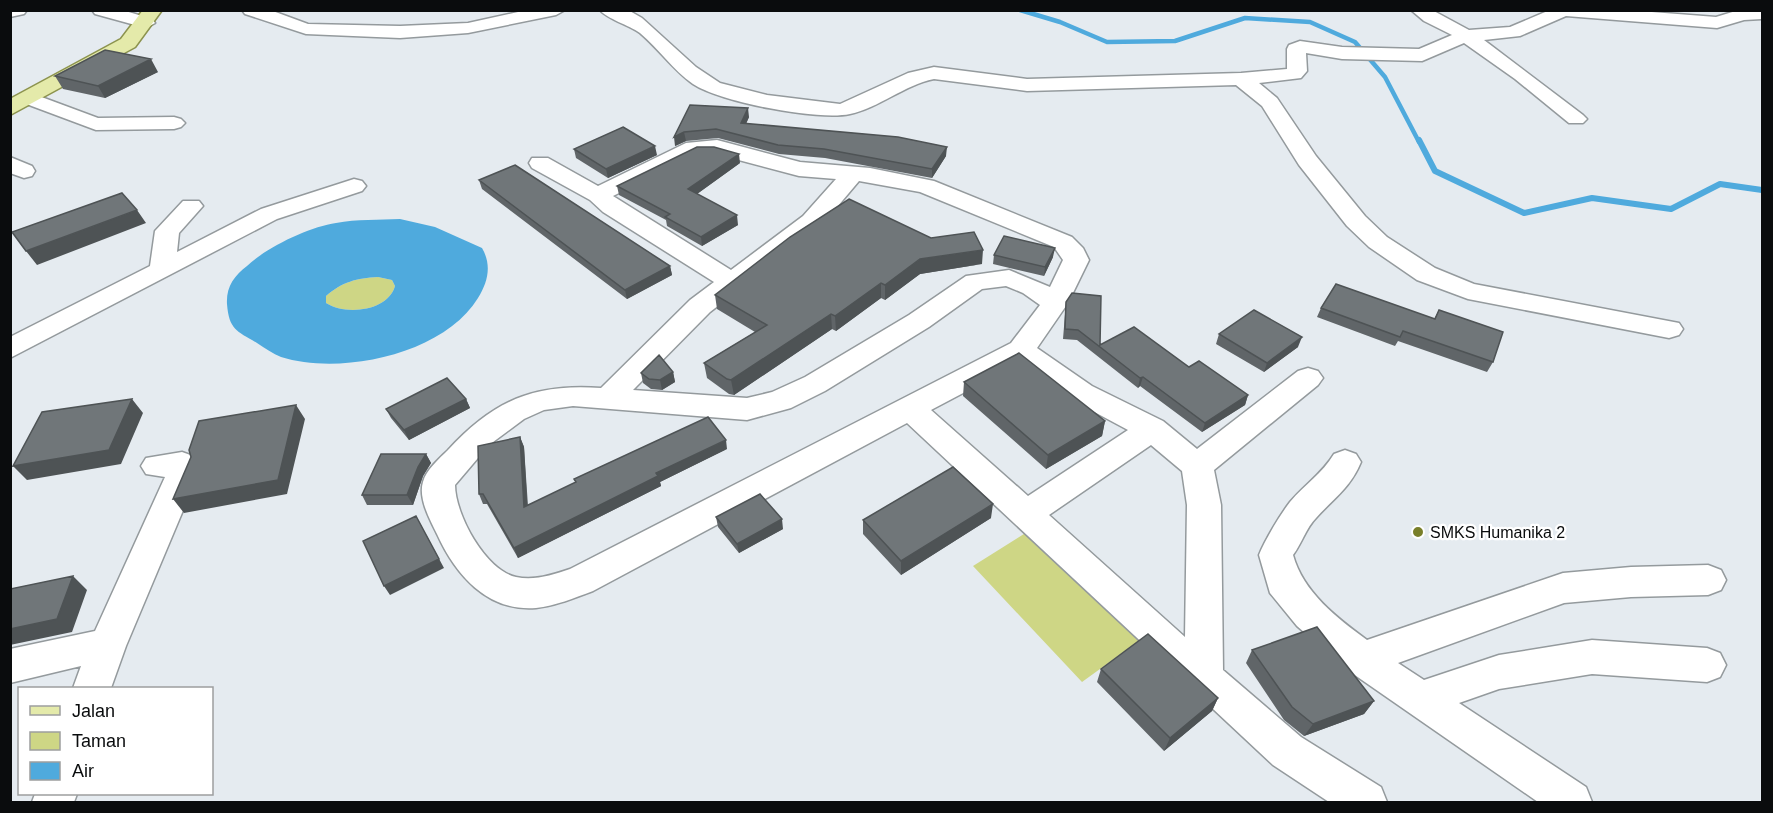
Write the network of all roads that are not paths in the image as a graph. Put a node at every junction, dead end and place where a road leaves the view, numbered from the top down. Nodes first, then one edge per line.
1 (18, 10) edge
2 (101, 10) edge
3 (251, 10) edge
4 (262, 10) edge
5 (375, 10) edge
6 (466, 10) edge
7 (556, 10) edge
8 (609, 10) edge
9 (1420, 10) edge
10 (10, 12) edge
11 (1762, 14) edge
12 (149, 17) edge
13 (354, 26) junction
14 (1465, 36) junction
15 (1241, 79) junction
16 (19, 103) edge
17 (1576, 119) dead end
18 (174, 123) dead end
19 (540, 163) dead end
20 (853, 173) junction
21 (354, 186) dead end
22 (598, 195) junction
23 (191, 206) dead end
24 (162, 271) junction
25 (731, 281) junction
26 (1055, 303) junction
27 (1669, 329) dead end
28 (10, 349) edge
29 (1021, 350) junction
30 (1308, 378) dead end
31 (608, 398) junction
32 (910, 408) junction
33 (1152, 429) junction
34 (1345, 462) dead end
35 (157, 466) dead end
36 (1197, 466) junction
37 (1026, 514) junction
38 (1708, 580) dead end
39 (107, 646) junction
40 (1362, 659) junction
41 (1707, 665) dead end
42 (10, 666) edge
43 (1204, 678) junction
44 (93, 687) edge
45 (1421, 699) junction
46 (1366, 802) edge
47 (1571, 802) edge

1 - 10 street
2 - 12 street
3 - 7 street
4 - 13 street
5 - 13 street
6 - 13 street
8 - 15 street
9 - 14 street
11 - 14 street
12 - 16 main road
14 - 15 street
14 - 17 street
15 - 27 street
16 - 18 street
19 - 22 street
20 - 22 street
20 - 25 street
20 - 26 street
21 - 24 street
22 - 25 street
23 - 24 street
24 - 28 street
25 - 31 street
26 - 29 street
26 - 31 street
29 - 32 street
29 - 33 street
30 - 36 street
31 - 32 street
32 - 37 street
33 - 36 street
33 - 37 street
34 - 40 street
35 - 39 street
36 - 43 street
37 - 43 street
38 - 40 street
39 - 42 street
39 - 44 street
40 - 45 street
41 - 45 street
43 - 46 street
45 - 47 street

